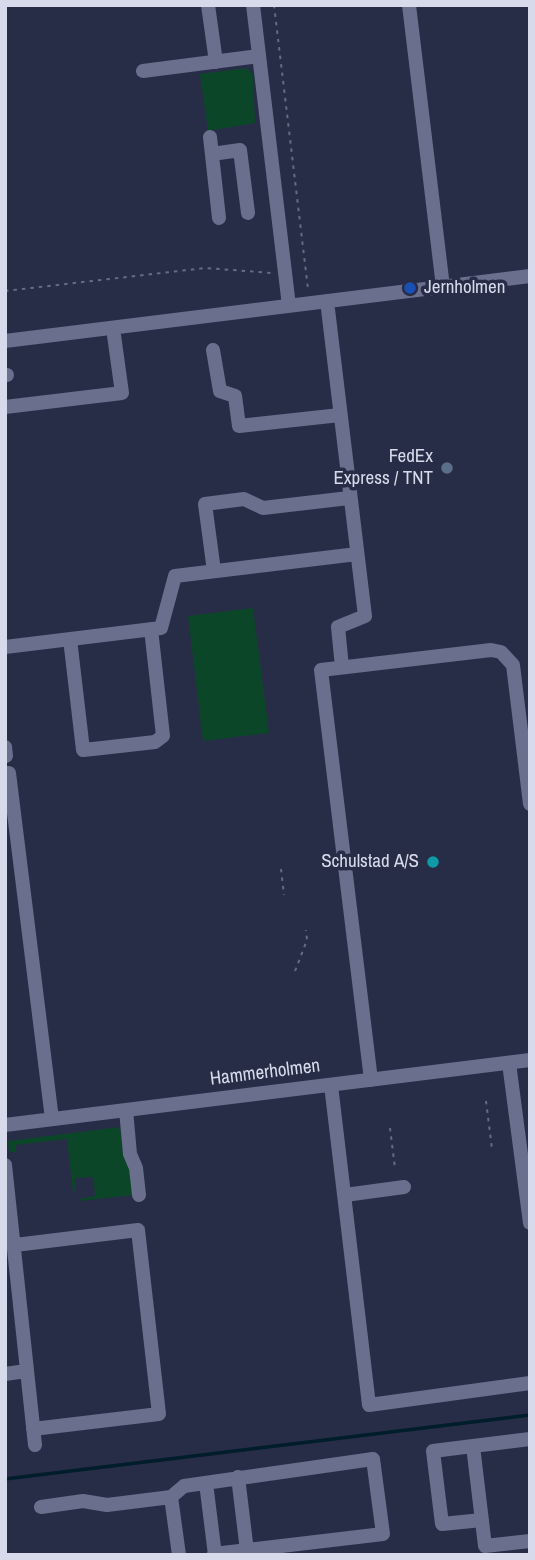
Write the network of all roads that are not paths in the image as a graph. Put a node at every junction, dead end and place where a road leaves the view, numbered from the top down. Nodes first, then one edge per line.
1 (208, 5) edge
2 (253, 5) edge
3 (408, 5) edge
4 (259, 56) junction
5 (216, 62) junction
6 (143, 71) dead end
7 (210, 137) dead end
8 (212, 154) junction
9 (248, 213) dead end
10 (219, 218) dead end
11 (530, 276) edge
12 (443, 287) junction
13 (327, 301) junction
14 (289, 306) junction
15 (113, 328) junction
16 (5, 341) edge
17 (213, 349) dead end
18 (5, 407) edge
19 (340, 415) junction
20 (349, 498) junction
21 (357, 554) junction
22 (214, 571) junction
23 (151, 629) junction
24 (70, 639) junction
25 (5, 647) edge
26 (342, 667) junction
27 (527, 751) edge
28 (5, 773) edge
29 (530, 804) edge
30 (530, 1060) edge
31 (509, 1063) junction
32 (371, 1080) junction
33 (331, 1085) junction
34 (126, 1110) junction
35 (52, 1119) junction
36 (5, 1125) edge
37 (5, 1165) edge
38 (404, 1187) dead end
39 (7, 1195) edge
40 (139, 1195) dead end
41 (345, 1195) junction
42 (530, 1223) edge
43 (15, 1245) junction
44 (10, 1271) edge
45 (26, 1371) junction
46 (5, 1374) edge
47 (530, 1383) edge
48 (33, 1429) junction
49 (530, 1439) edge
50 (35, 1445) dead end
51 (473, 1446) junction
52 (238, 1477) junction
53 (206, 1483) junction
54 (171, 1497) junction
55 (41, 1507) dead end
56 (482, 1520) junction
57 (530, 1541) edge
58 (247, 1551) junction
59 (215, 1554) edge
60 (179, 1555) edge

1 - 5 street
2 - 4 street
3 - 12 street
4 - 5 street
4 - 14 street
5 - 6 street
7 - 8 street
8 - 9 street
8 - 10 street
11 - 12 street
12 - 13 street
13 - 14 street
13 - 19 street
14 - 15 street
15 - 16 street
15 - 18 street
17 - 19 street
19 - 20 street
20 - 21 street
20 - 22 street
21 - 22 street
21 - 26 street
22 - 23 street
23 - 24 street
23 - 24 street
24 - 25 street
26 - 27 street
26 - 32 street
27 - 29 street
28 - 35 street
30 - 31 street, Hammerholmen
31 - 32 street, Hammerholmen
31 - 42 street
32 - 33 street, Hammerholmen
33 - 34 street, Hammerholmen
33 - 41 street
34 - 35 street, Hammerholmen
34 - 40 street
35 - 36 street, Hammerholmen
37 - 39 street
38 - 41 street
39 - 43 street
41 - 47 street
43 - 44 street
43 - 48 street
44 - 45 street
45 - 46 street
45 - 48 street
48 - 50 street
49 - 51 street
51 - 56 street
51 - 56 street
52 - 53 street
52 - 58 street
52 - 58 street
53 - 54 street
53 - 59 street
54 - 55 street
54 - 60 street
56 - 57 street
58 - 59 street

